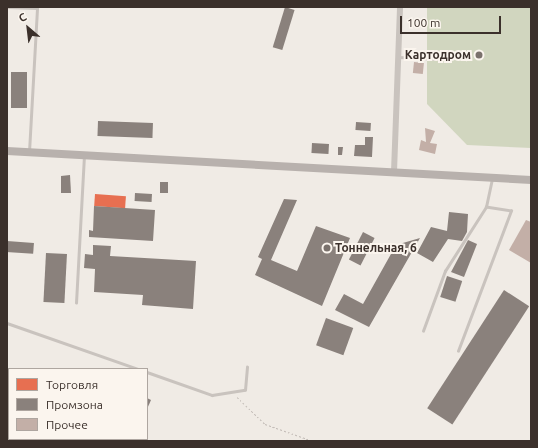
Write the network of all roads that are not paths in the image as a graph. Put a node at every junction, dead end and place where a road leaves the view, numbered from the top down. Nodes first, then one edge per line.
1 (7, 7) edge
2 (400, 7) edge
3 (37, 8) edge
4 (398, 57) junction
5 (437, 59) dead end
6 (7, 151) edge
7 (29, 152) junction
8 (84, 156) junction
9 (394, 172) junction
10 (492, 178) junction
11 (531, 180) edge
12 (486, 207) junction
13 (76, 303) dead end
14 (7, 323) edge
15 (423, 331) dead end
16 (458, 351) dead end
17 (247, 367) dead end
18 (135, 368) edge
19 (148, 372) edge

1 - 3 lane
2 - 4 street
3 - 7 lane
4 - 5 lane
4 - 9 street
6 - 7 main road
7 - 8 main road
8 - 9 main road
8 - 13 lane
9 - 10 main road
10 - 11 main road
10 - 12 lane
12 - 15 lane
12 - 16 lane
14 - 18 lane
17 - 19 lane

